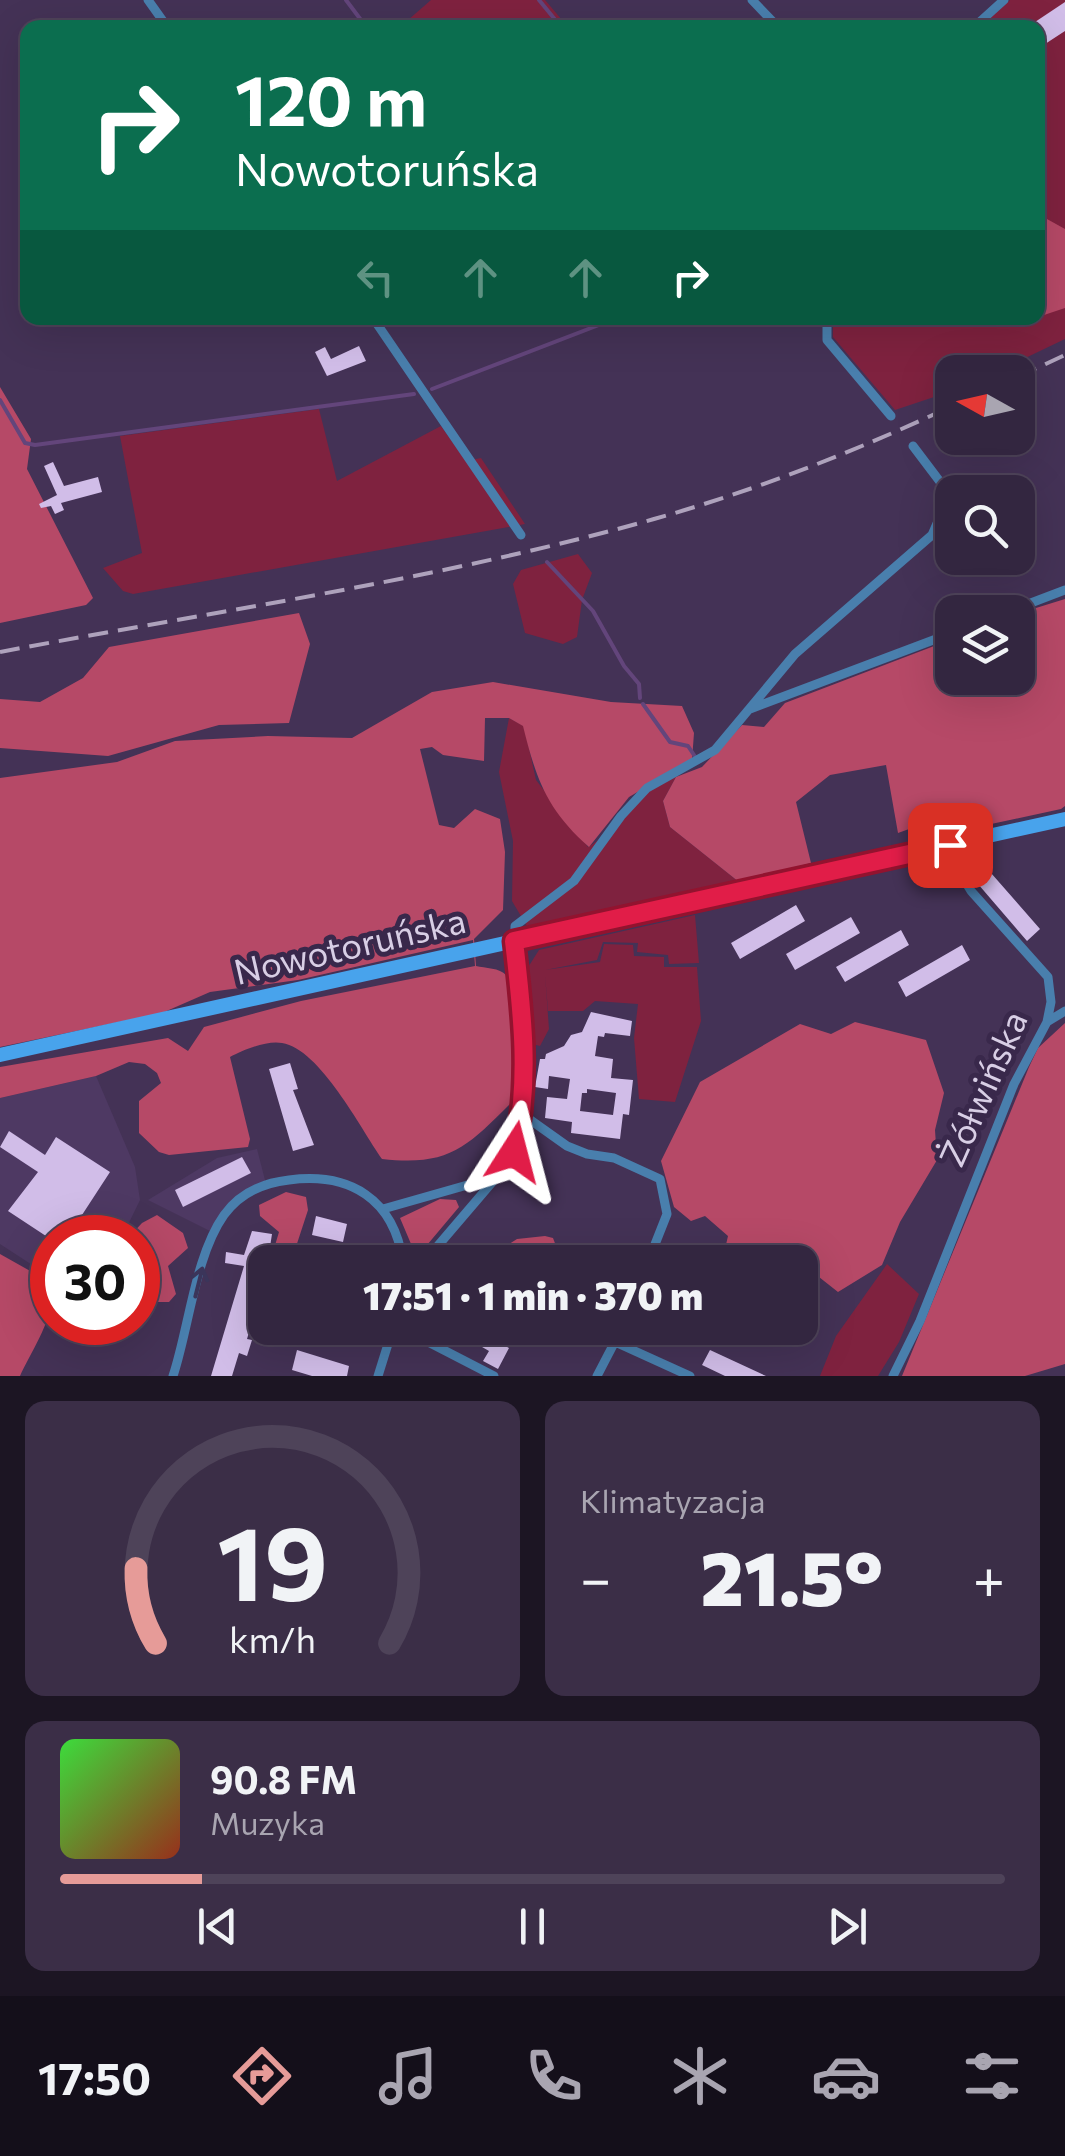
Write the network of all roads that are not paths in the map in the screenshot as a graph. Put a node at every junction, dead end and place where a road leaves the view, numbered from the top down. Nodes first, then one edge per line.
1 (752, 0) edge
2 (1004, 0) edge
3 (771, 20) edge
4 (981, 20) edge
5 (378, 325) edge
6 (827, 325) edge
7 (891, 416) dead end
8 (913, 446) dead end
9 (522, 535) dead end
10 (1065, 590) edge
11 (1035, 601) edge
12 (935, 639) edge
13 (750, 710) junction
14 (1065, 820) edge
15 (950, 845) junction
16 (514, 941) junction
17 (1065, 1011) edge
18 (1047, 1022) junction
19 (0, 1055) edge
20 (522, 1114) junction
21 (495, 1178) junction
22 (383, 1209) junction
23 (398, 1245) edge
24 (438, 1245) edge
25 (655, 1245) edge
26 (388, 1345) edge
27 (434, 1345) edge
28 (613, 1345) edge
29 (622, 1345) edge
30 (173, 1376) edge
31 (378, 1376) edge
32 (494, 1376) edge
33 (597, 1376) edge
34 (690, 1376) edge
35 (893, 1376) edge

1 - 3 street
2 - 4 street
5 - 9 street
6 - 7 street
8 - 13 street
10 - 11 street
12 - 13 street
13 - 16 street
14 - 15 main road, Nowotoruńska
15 - 16 main road, Nowotoruńska
15 - 18 street, Żółwińska
16 - 19 main road, Nowotoruńska
16 - 20 street
17 - 18 street
18 - 35 street, Żółwińska
20 - 21 street
20 - 25 street
21 - 22 street
21 - 24 street
22 - 23 street
30 -> 22 street
26 - 31 street
27 - 32 street
28 - 33 street
29 - 34 street

